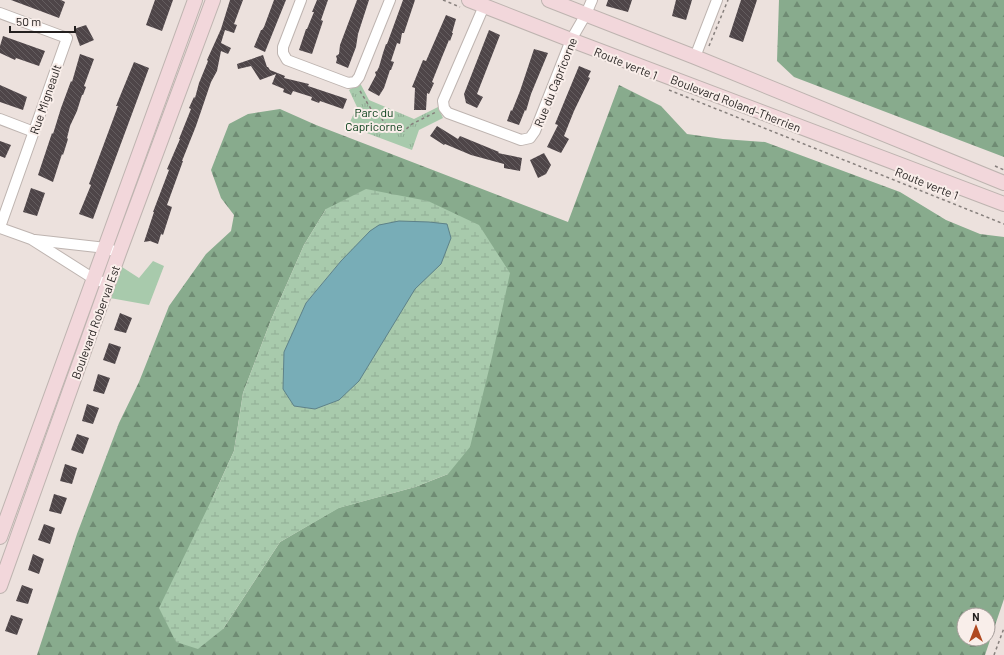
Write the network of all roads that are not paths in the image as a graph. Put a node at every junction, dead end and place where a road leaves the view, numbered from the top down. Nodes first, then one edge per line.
1 (195, 0) edge
2 (213, 0) edge
3 (301, 0) edge
4 (390, 0) edge
5 (469, 0) edge
6 (549, 0) edge
7 (592, 0) edge
8 (716, 0) edge
9 (482, 10) junction
10 (0, 13) edge
11 (586, 14) junction
12 (571, 40) junction
13 (176, 53) junction
14 (695, 57) junction
15 (191, 59) junction
16 (0, 119) edge
17 (34, 132) junction
18 (1004, 183) edge
19 (1004, 204) edge
20 (0, 227) edge
21 (31, 239) junction
22 (106, 248) junction
23 (119, 253) junction
24 (94, 279) junction
25 (109, 283) junction
26 (0, 537) edge
27 (0, 586) edge

1 - 13 street, Boulevard Roberval Est
2 - 15 street, Boulevard Roberval Est
3 - 4 street
5 - 9 street, Boulevard Roland-Therrien
6 - 11 street
7 - 11 street, Rue du Capricorne
8 - 14 street
9 - 12 street, Boulevard Roland-Therrien
9 - 12 street, Rue du Capricorne
10 - 17 street, Rue Migneault
11 - 12 street, Rue du Capricorne
11 - 14 street
12 - 19 street, Boulevard Roland-Therrien
13 - 15 street
13 - 22 street, Boulevard Roberval Est
14 - 18 street
15 - 23 street, Boulevard Roberval Est
16 - 17 street
17 - 20 street, Rue Migneault
20 - 21 street
21 - 22 street
21 - 24 street
22 - 23 street
22 - 24 street, Boulevard Roberval Est
23 - 25 street, Boulevard Roberval Est
24 - 25 street
24 - 26 street, Boulevard Roberval Est
25 - 27 street, Boulevard Roberval Est

